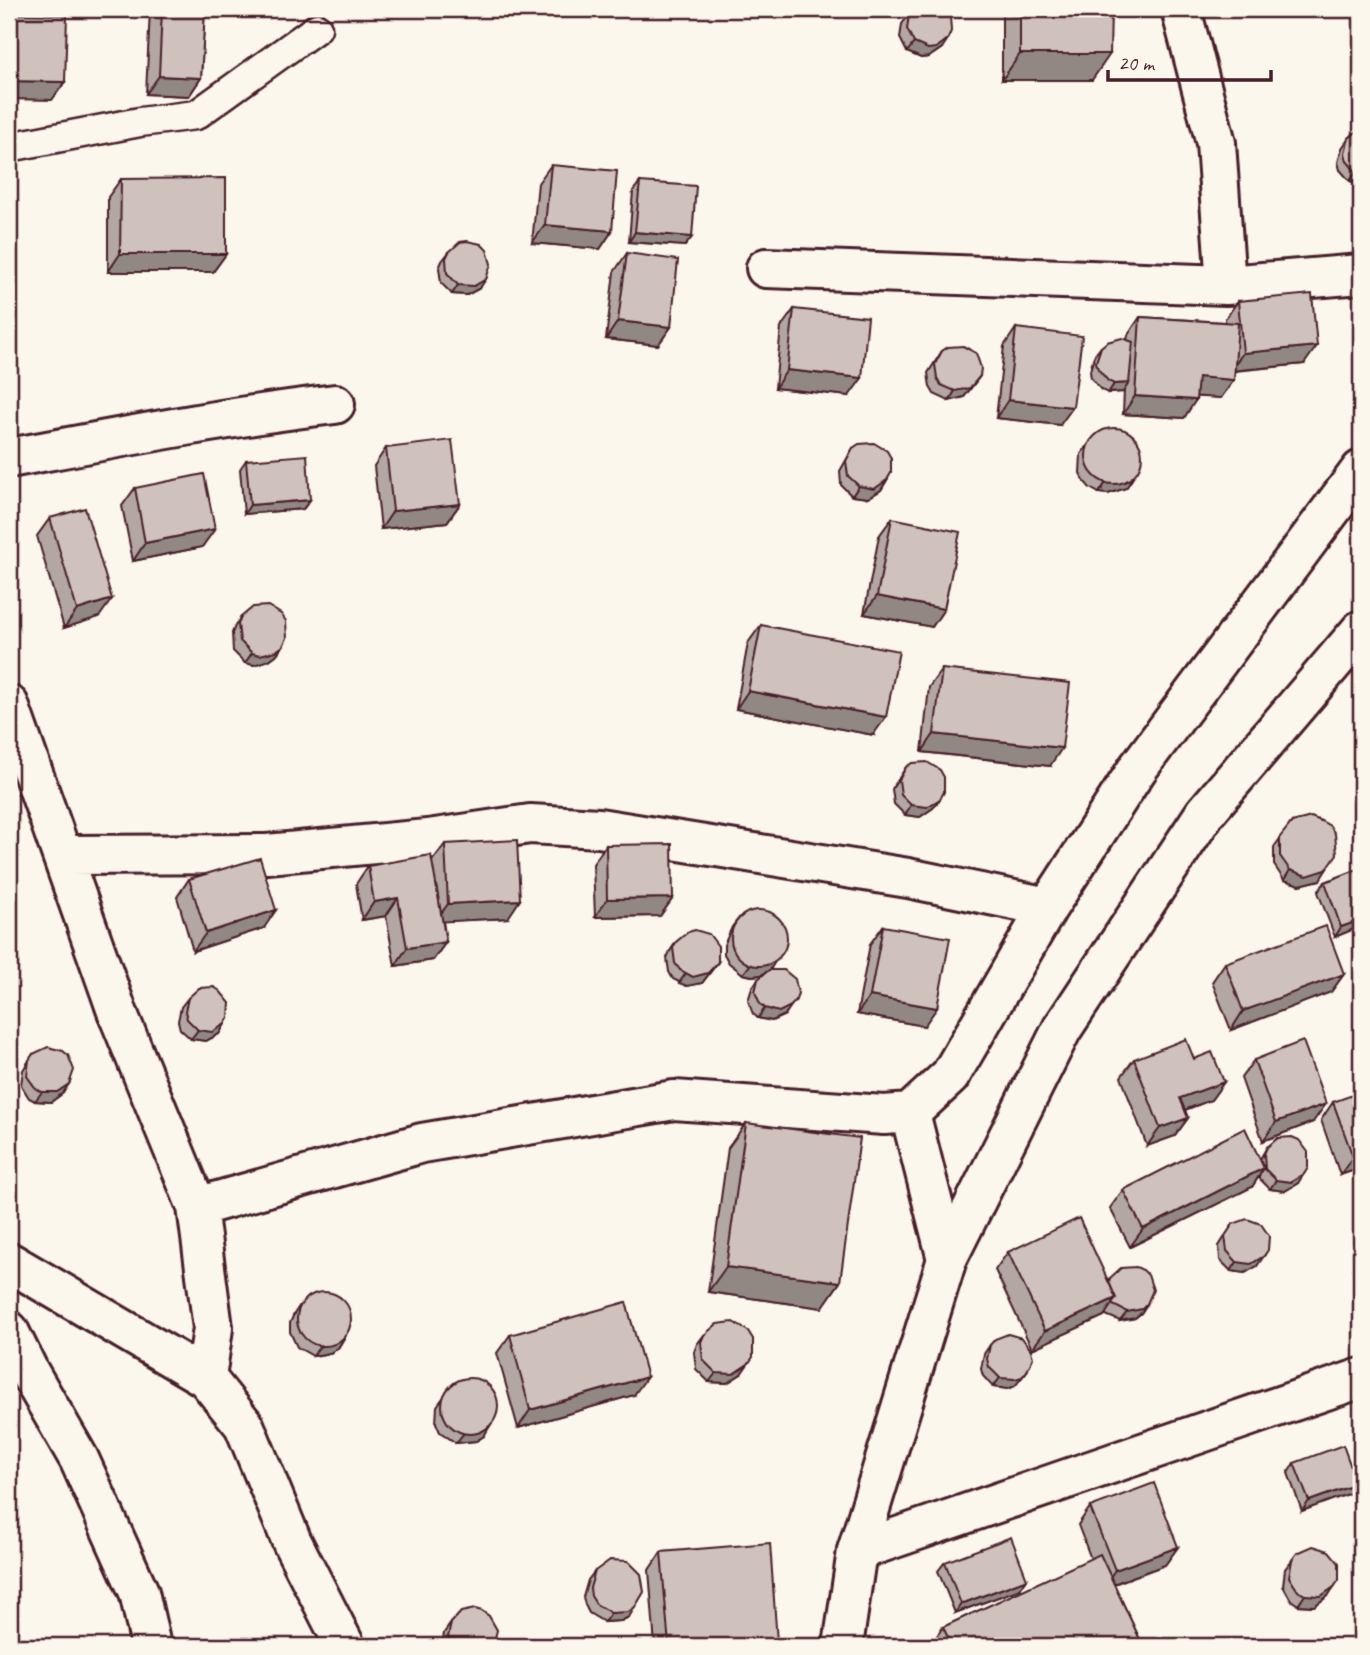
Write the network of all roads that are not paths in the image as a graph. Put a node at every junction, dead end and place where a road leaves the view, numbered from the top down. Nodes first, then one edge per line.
1 (1181, 9) edge
2 (317, 28) dead end
3 (9, 147) edge
4 (766, 268) dead end
5 (1361, 274) edge
6 (1226, 285) junction
7 (335, 404) dead end
8 (9, 458) edge
9 (1361, 470) edge
10 (1361, 630) edge
11 (9, 705) edge
12 (64, 855) junction
13 (1048, 907) junction
14 (910, 1113) junction
15 (197, 1207) junction
16 (947, 1259) junction
17 (9, 1262) edge
18 (9, 1331) edge
19 (206, 1378) junction
20 (1361, 1378) edge
21 (857, 1551) junction
22 (151, 1646) edge
23 (345, 1646) edge
24 (843, 1646) edge

1 - 6 street
2 - 3 lane
4 - 6 street
5 - 6 street
7 - 8 street
9 - 13 street
10 - 16 street
11 - 12 street
12 - 13 street
12 - 15 street
13 - 14 street
14 - 15 street
14 - 16 street
15 - 19 street
16 - 21 street
17 - 19 street
18 - 22 street
19 - 23 street
20 - 21 street
21 - 24 street

